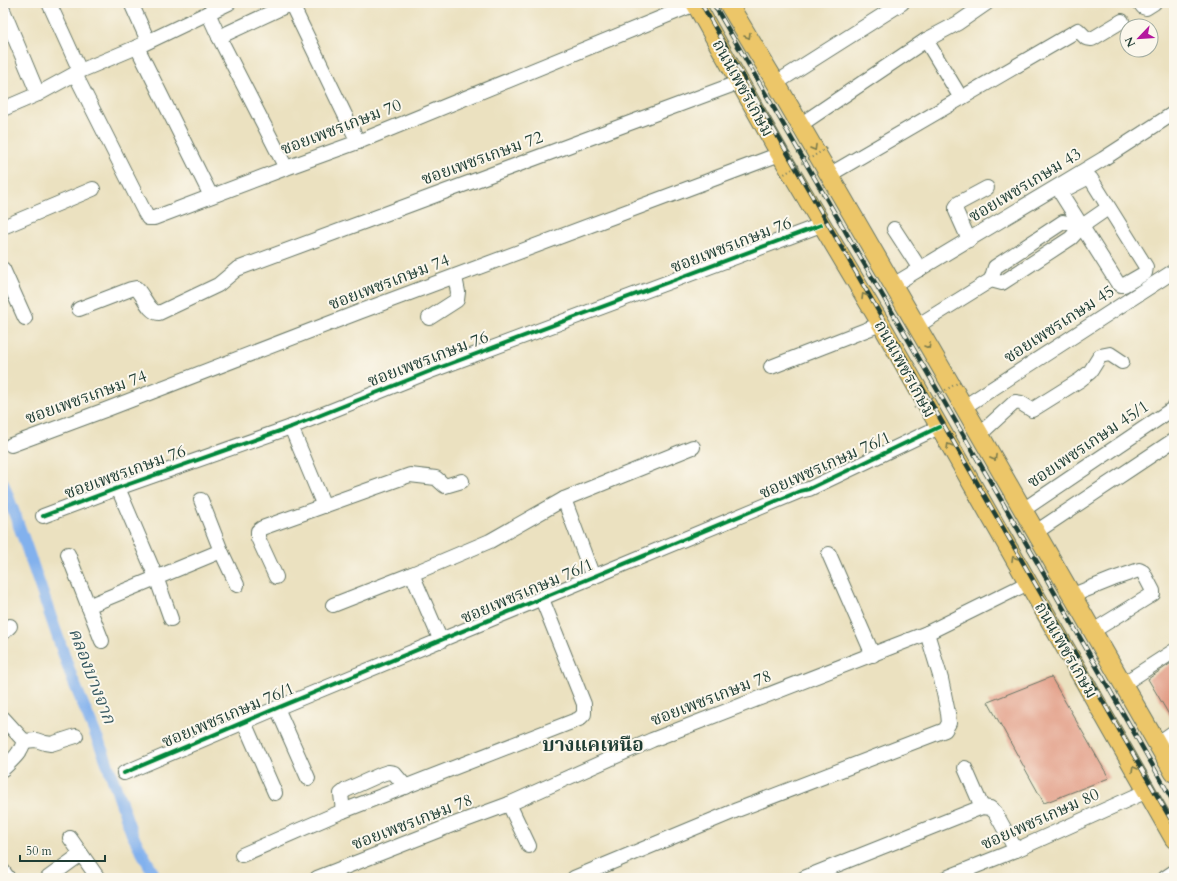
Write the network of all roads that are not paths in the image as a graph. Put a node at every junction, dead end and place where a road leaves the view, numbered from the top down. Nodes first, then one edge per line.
1 (49, 3) edge
2 (131, 3) edge
3 (292, 3) edge
4 (695, 3) edge
5 (728, 3) edge
6 (902, 3) edge
7 (988, 3) edge
8 (1140, 3) edge
9 (1154, 3) edge
10 (217, 7) edge
11 (4, 15) edge
12 (1119, 23) edge
13 (219, 37) junction
14 (926, 40) junction
15 (143, 44) junction
16 (78, 73) junction
17 (740, 82) junction
18 (776, 83) junction
19 (38, 94) junction
20 (961, 98) junction
21 (3, 110) edge
22 (1174, 113) edge
23 (800, 125) junction
24 (358, 142) junction
25 (780, 154) junction
26 (286, 168) junction
27 (829, 175) junction
28 (987, 188) dead end
29 (93, 189) dead end
30 (211, 196) junction
31 (1108, 208) junction
32 (821, 225) junction
33 (1082, 226) junction
34 (3, 227) edge
35 (894, 229) dead end
36 (969, 240) junction
37 (3, 269) edge
38 (920, 269) junction
39 (1174, 271) edge
40 (455, 277) junction
41 (893, 285) junction
42 (79, 309) dead end
43 (25, 318) dead end
44 (429, 318) dead end
45 (881, 324) junction
46 (916, 326) junction
47 (1122, 362) dead end
48 (771, 367) dead end
49 (964, 407) junction
50 (1174, 408) edge
51 (291, 427) junction
52 (939, 427) junction
53 (980, 434) junction
54 (1174, 440) edge
55 (11, 445) dead end
56 (693, 447) dead end
57 (462, 481) dead end
58 (118, 488) junction
59 (564, 499) junction
60 (201, 500) dead end
61 (324, 506) junction
62 (1023, 510) junction
63 (43, 516) dead end
64 (1036, 532) junction
65 (221, 551) junction
66 (68, 554) dead end
67 (829, 554) dead end
68 (412, 574) junction
69 (156, 577) junction
70 (276, 577) dead end
71 (593, 577) junction
72 (1028, 583) junction
73 (237, 585) dead end
74 (1073, 595) junction
75 (542, 599) junction
76 (333, 605) dead end
77 (88, 606) junction
78 (171, 619) dead end
79 (1093, 631) junction
80 (927, 633) junction
81 (102, 640) dead end
82 (441, 641) junction
83 (1174, 651) edge
84 (873, 655) junction
85 (1123, 684) junction
86 (277, 708) junction
87 (3, 718) edge
88 (244, 722) junction
89 (1174, 732) edge
90 (76, 736) dead end
91 (24, 740) junction
92 (1157, 744) junction
93 (1171, 762) edge
94 (965, 768) dead end
95 (3, 769) edge
96 (124, 773) dead end
97 (308, 778) dead end
98 (406, 787) junction
99 (1146, 791) junction
100 (275, 793) dead end
101 (509, 804) junction
102 (982, 807) junction
103 (343, 812) junction
104 (70, 838) dead end
105 (1174, 839) edge
106 (529, 846) dead end
107 (1016, 850) junction
108 (81, 854) junction
109 (242, 855) dead end
110 (3, 871) edge
111 (1174, 872) edge
112 (8, 878) edge
113 (48, 878) edge
114 (98, 878) edge
115 (317, 878) edge
116 (574, 878) edge
117 (804, 878) edge
118 (946, 878) edge
119 (1165, 878) edge

1 - 16 street
2 - 15 street
3 - 13 street
3 - 24 street
4 - 17 main road, ถนนเพชรเกษม
4 - 24 street, ซอยเพชรเกษม 70
5 -> 18 main road, ถนนเพชรเกษม
6 - 18 street
7 - 14 street
8 - 9 street
10 - 13 street
10 - 15 street
11 - 19 street
12 - 20 street
13 - 26 street
14 - 20 street
14 - 23 street
15 - 16 street
15 - 30 street
16 - 19 street
16 - 30 street, ซอยเพชรเกษม 70
17 - 25 main road, ถนนเพชรเกษม
17 - 42 street, ซอยเพชรเกษม 72
18 - 23 main road, ถนนเพชรเกษม
19 - 21 street
20 - 27 street
22 - 36 street, ซอยเพชรเกษม 43
23 -> 27 main road, ถนนเพชรเกษม
24 - 26 street, ซอยเพชรเกษม 70
25 - 32 main road, ถนนเพชรเกษม
25 - 40 street, ซอยเพชรเกษม 74
26 - 30 street, ซอยเพชรเกษม 70
27 - 41 main road, ถนนเพชรเกษม
28 - 36 street
29 - 34 street
31 - 33 street
31 - 33 street
31 - 33 street
45 -> 32 main road, ถนนเพชรเกษม
32 - 51 street, ซอยเพชรเกษม 76
33 - 46 street
35 - 38 street
36 - 38 street, ซอยเพชรเกษม 43
37 - 43 street
38 - 41 street, ซอยเพชรเกษม 43
39 - 49 street, ซอยเพชรเกษม 45
40 - 44 street
40 - 55 street, ซอยเพชรเกษม 74
41 - 46 main road, ถนนเพชรเกษม
45 - 48 street
45 - 52 main road, ถนนเพชรเกษม
46 -> 49 main road, ถนนเพชรเกษม
47 - 53 street
49 - 53 main road, ถนนเพชรเกษม
50 - 62 street, ซอยเพชรเกษม 45/1
51 - 58 street, ซอยเพชรเกษม 76
51 - 61 street
52 - 71 street, ซอยเพชรเกษม 76/1
72 -> 52 main road, ถนนเพชรเกษม
53 -> 62 main road, ถนนเพชรเกษม
54 - 64 street
56 - 59 street
57 - 61 street
58 - 63 street, ซอยเพชรเกษม 76
58 - 69 street
59 - 68 street
59 - 71 street
60 - 65 street
61 - 70 street
62 - 64 main road, ถนนเพชรเกษม
64 - 74 main road, ถนนเพชรเกษม
65 - 69 street
65 - 73 street
66 - 77 street
67 - 84 street
68 - 76 street
68 - 82 street
69 - 77 street
69 - 78 street
71 - 75 street, ซอยเพชรเกษม 76/1
72 - 80 street, ซอยเพชรเกษม 78
99 -> 72 main road, ถนนเพชรเกษม
74 - 79 main road, ถนนเพชรเกษม
74 - 79 street
75 - 82 street, ซอยเพชรเกษม 76/1
75 - 98 street
77 - 81 street
79 - 85 main road, ถนนเพชรเกษม
80 - 84 street, ซอยเพชรเกษม 78
80 - 116 street
82 - 86 street, ซอยเพชรเกษม 76/1
83 - 85 street
84 - 101 street, ซอยเพชรเกษม 78
85 - 92 main road, ถนนเพชรเกษม
86 - 88 street, ซอยเพชรเกษม 76/1
86 - 97 street
87 - 91 street
88 - 96 street, ซอยเพชรเกษม 76/1
88 - 100 street
89 - 92 street
90 - 91 street
91 - 95 street
92 - 93 main road, ถนนเพชรเกษม
94 - 102 street
98 - 103 street
98 - 103 street
99 - 105 main road, ถนนเพชรเกษม
99 - 107 street, ซอยเพชรเกษม 80
101 - 106 street
101 - 115 street, ซอยเพชรเกษม 78
102 - 107 street
102 - 117 street
103 - 109 street
104 - 108 street
107 - 118 street, ซอยเพชรเกษม 80
108 - 113 street
108 - 114 street
110 - 112 street
111 - 119 street

